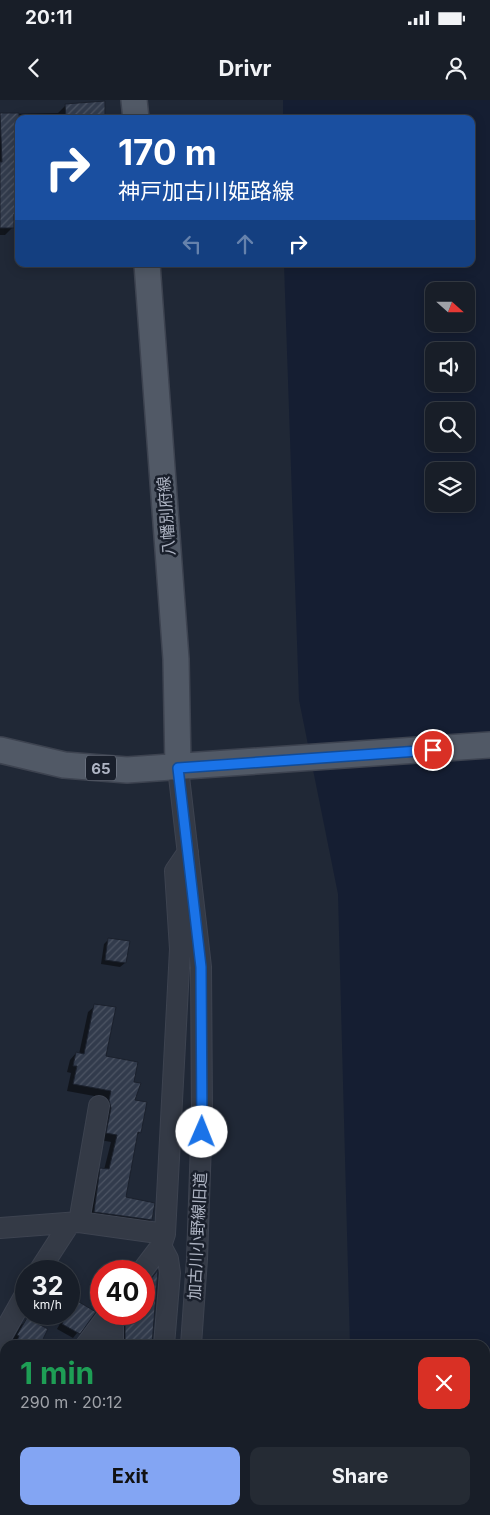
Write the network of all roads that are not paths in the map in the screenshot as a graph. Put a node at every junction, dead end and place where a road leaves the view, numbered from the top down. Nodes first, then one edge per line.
1 (134, 100) edge
2 (136, 115) edge
3 (146, 267) edge
4 (490, 745) edge
5 (0, 750) edge
6 (178, 768) junction
7 (188, 852) junction
8 (99, 1106) dead end
9 (74, 1222) junction
10 (0, 1228) edge
11 (163, 1240) junction
12 (47, 1260) edge
13 (149, 1260) edge
14 (15, 1312) edge
15 (102, 1325) edge
16 (112, 1325) edge
17 (0, 1339) edge
18 (90, 1340) edge
19 (113, 1340) edge
20 (164, 1340) edge
21 (191, 1340) edge

1 - 2 main road
3 - 6 main road, 八幡別府線
4 - 6 main road, 65
5 - 6 main road, 65
6 - 7 street, 加古川小野線旧道
7 - 11 street
7 - 21 street, 加古川小野線旧道
8 - 9 street
9 - 10 street
9 - 11 street
9 - 12 street
11 - 13 street
11 - 20 street
14 - 17 street
15 - 18 street
16 - 19 street

